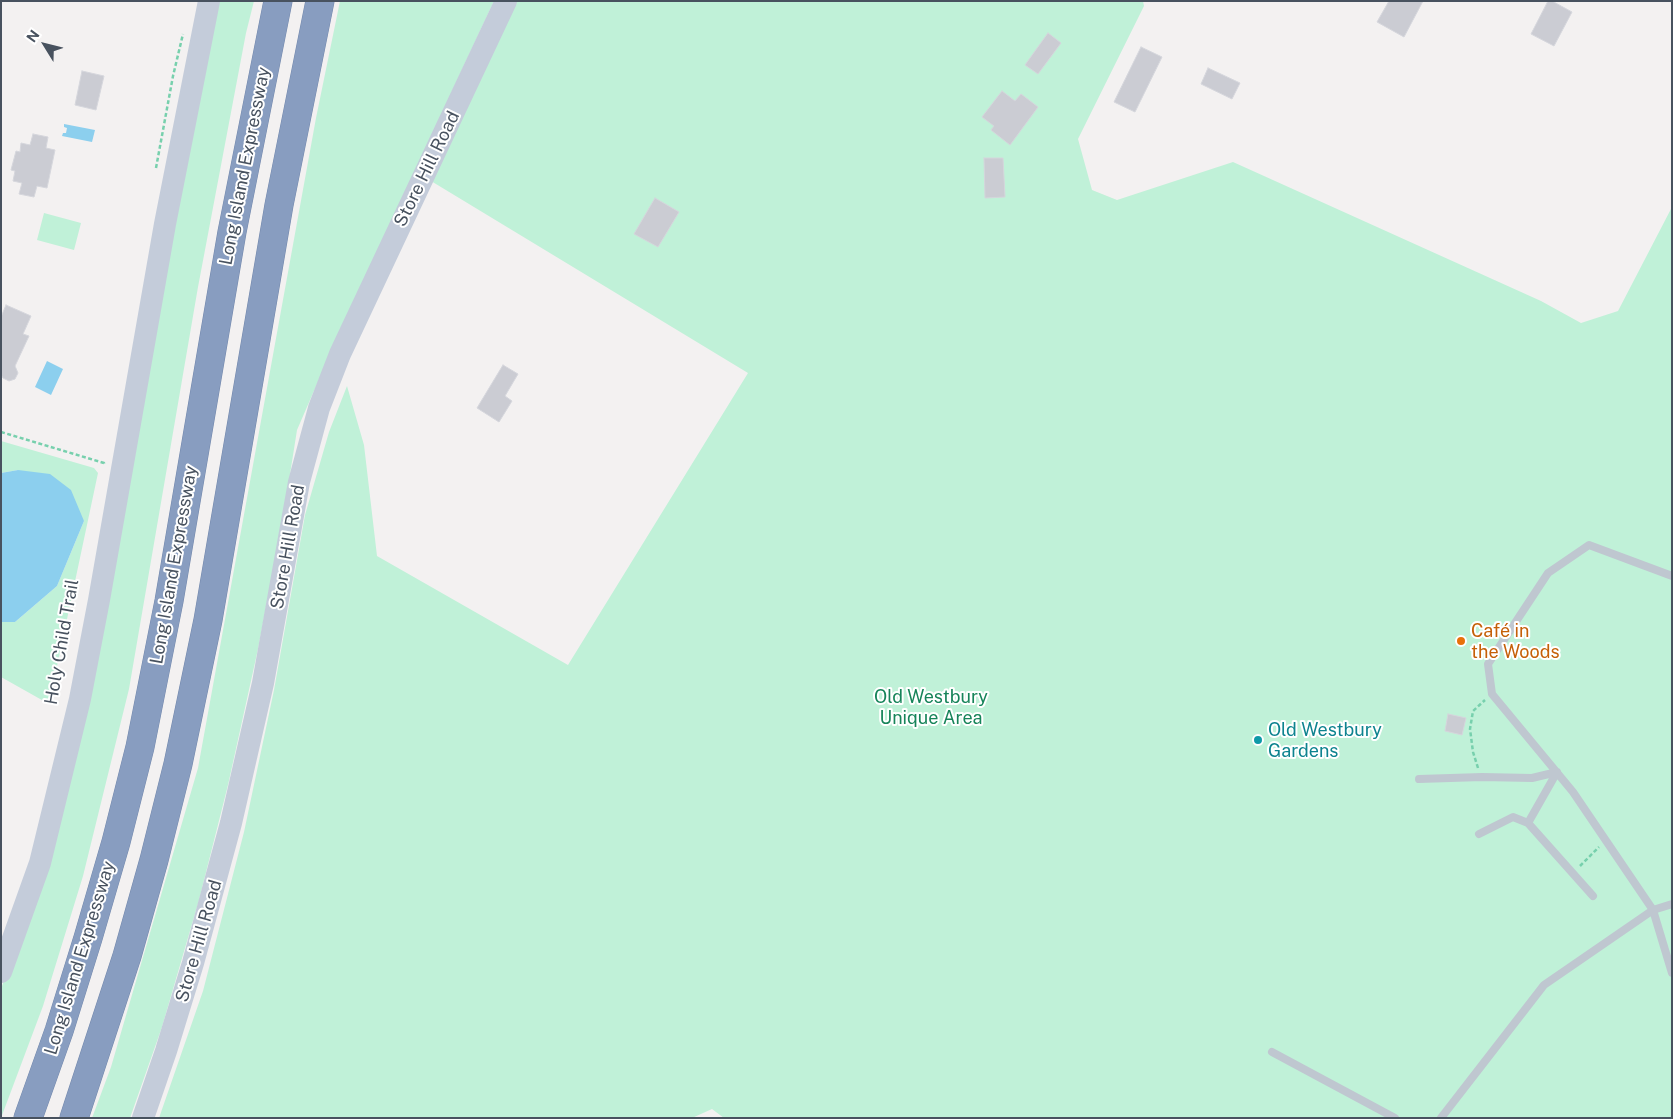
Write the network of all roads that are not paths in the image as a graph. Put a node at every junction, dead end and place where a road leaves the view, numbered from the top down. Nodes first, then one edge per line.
1 (209, 1) edge
2 (278, 1) edge
3 (320, 1) edge
4 (506, 1) edge
5 (1672, 576) edge
6 (1557, 772) junction
7 (1419, 779) dead end
8 (1528, 823) junction
9 (1479, 834) dead end
10 (1593, 896) dead end
11 (1672, 904) edge
12 (1653, 910) junction
13 (1, 972) edge
14 (1672, 973) edge
15 (1272, 1052) dead end
16 (28, 1118) edge
17 (74, 1118) edge
18 (143, 1118) edge
19 (1395, 1118) edge
20 (1441, 1118) edge

1 - 13 main road
2 - 16 highway, Long Island Expressway
3 - 17 highway
4 - 18 main road, Store Hill Road
5 - 6 lane
6 - 7 lane
6 - 8 lane
6 - 12 lane
8 - 9 lane
8 - 10 lane
11 - 12 lane
12 - 14 lane
12 - 20 lane
15 - 19 lane

